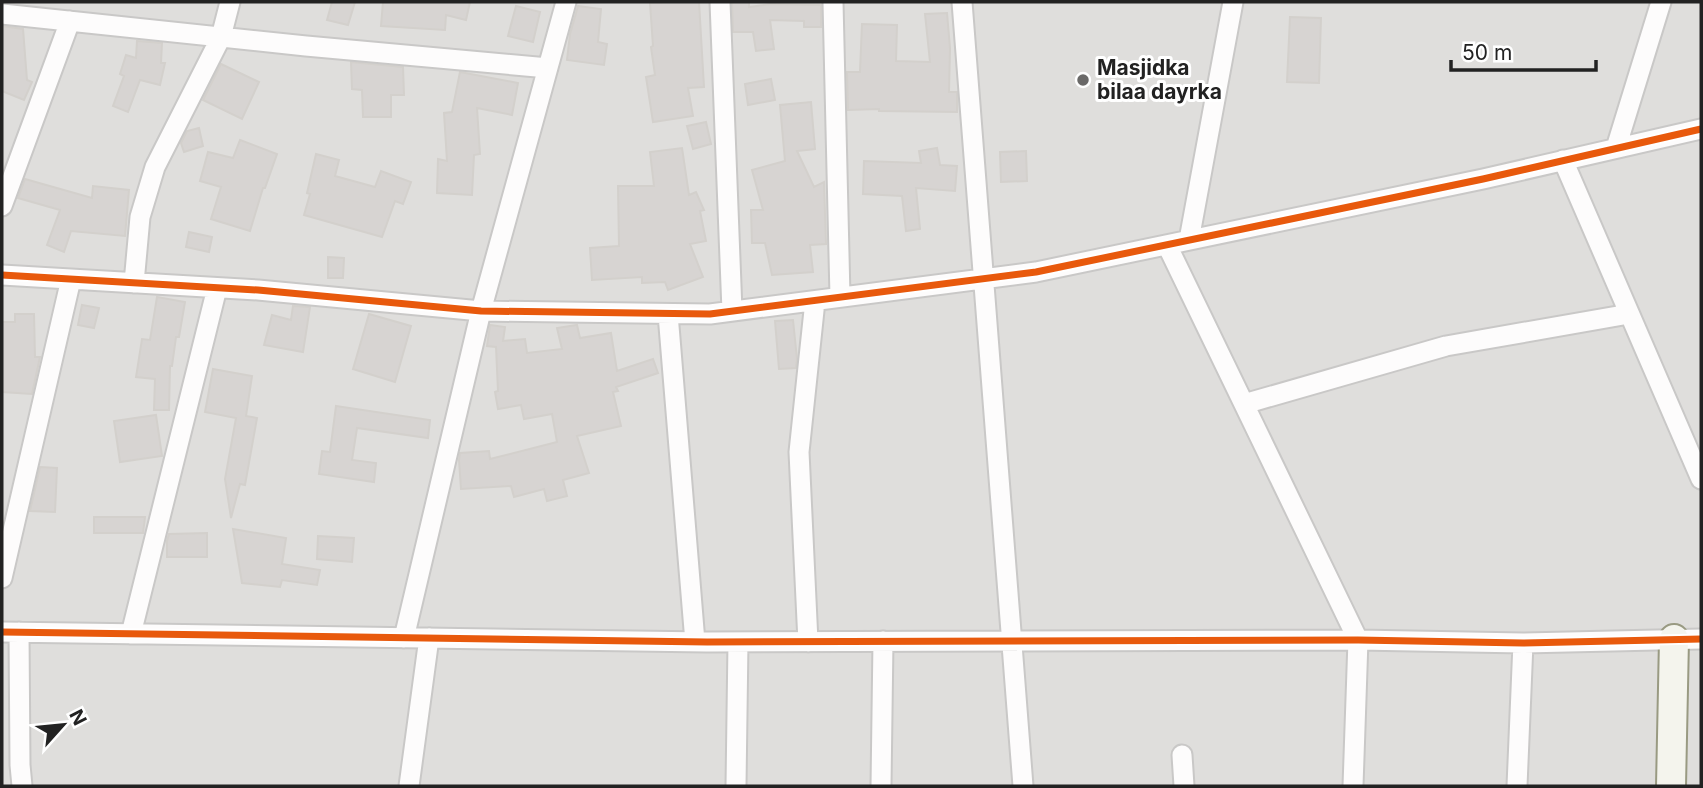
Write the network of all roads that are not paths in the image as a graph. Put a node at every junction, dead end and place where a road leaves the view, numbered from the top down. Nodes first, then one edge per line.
1 (230, 2) edge
2 (566, 2) edge
3 (720, 2) edge
4 (833, 2) edge
5 (962, 2) edge
6 (1233, 2) edge
7 (1661, 2) edge
8 (35, 9) edge
9 (2, 14) edge
10 (70, 21) junction
11 (221, 37) junction
12 (548, 68) junction
13 (1701, 129) edge
14 (1616, 148) junction
15 (1563, 160) junction
16 (2, 206) edge
17 (1189, 240) junction
18 (1167, 245) junction
19 (2, 275) edge
20 (71, 279) junction
21 (985, 279) junction
22 (134, 283) junction
23 (217, 288) junction
24 (840, 297) junction
25 (815, 301) junction
26 (481, 311) junction
27 (732, 312) junction
28 (668, 314) junction
29 (1629, 314) junction
30 (1244, 404) junction
31 (1701, 479) edge
32 (2, 578) edge
33 (10, 632) edge
34 (131, 634) junction
35 (404, 638) junction
36 (429, 638) junction
37 (1688, 639) edge
38 (1358, 640) junction
39 (883, 641) junction
40 (1011, 641) junction
41 (695, 642) junction
42 (738, 642) junction
43 (808, 642) junction
44 (1523, 643) junction
45 (1182, 755) dead end
46 (22, 786) edge
47 (409, 786) edge
48 (736, 786) edge
49 (881, 786) edge
50 (1023, 786) edge
51 (1184, 786) edge
52 (1353, 786) edge
53 (1517, 786) edge
54 (1671, 786) edge

1 - 11 street
2 - 12 street
3 - 27 street
4 - 24 street
5 - 21 street
6 - 17 street
7 - 14 street
8 - 9 street
8 - 10 street
10 - 11 street
10 - 16 street
11 - 12 street
11 - 22 street
12 - 26 street
13 - 14 street
14 - 15 street
15 - 17 street
15 - 29 street
17 - 18 street
18 - 21 street
18 - 30 street
19 - 20 street
20 - 22 street
20 - 32 street
21 - 24 street
21 - 40 street
22 - 23 street
23 - 26 street
23 - 34 street
24 - 25 street
25 - 27 street
25 - 43 street
26 - 28 street
26 - 35 street
27 - 28 street
28 - 41 street
29 - 30 street
29 - 31 street
30 - 38 street
33 - 34 street
33 - 46 street
34 - 35 street
35 - 36 street
36 - 41 street
36 - 47 street
37 - 44 street
37 - 54 street
38 - 40 street
38 - 44 street
38 - 52 street
39 - 40 street
39 - 43 street
39 - 49 street
40 - 50 street
41 - 42 street
42 - 43 street
42 - 48 street
44 - 53 street
45 - 51 street

